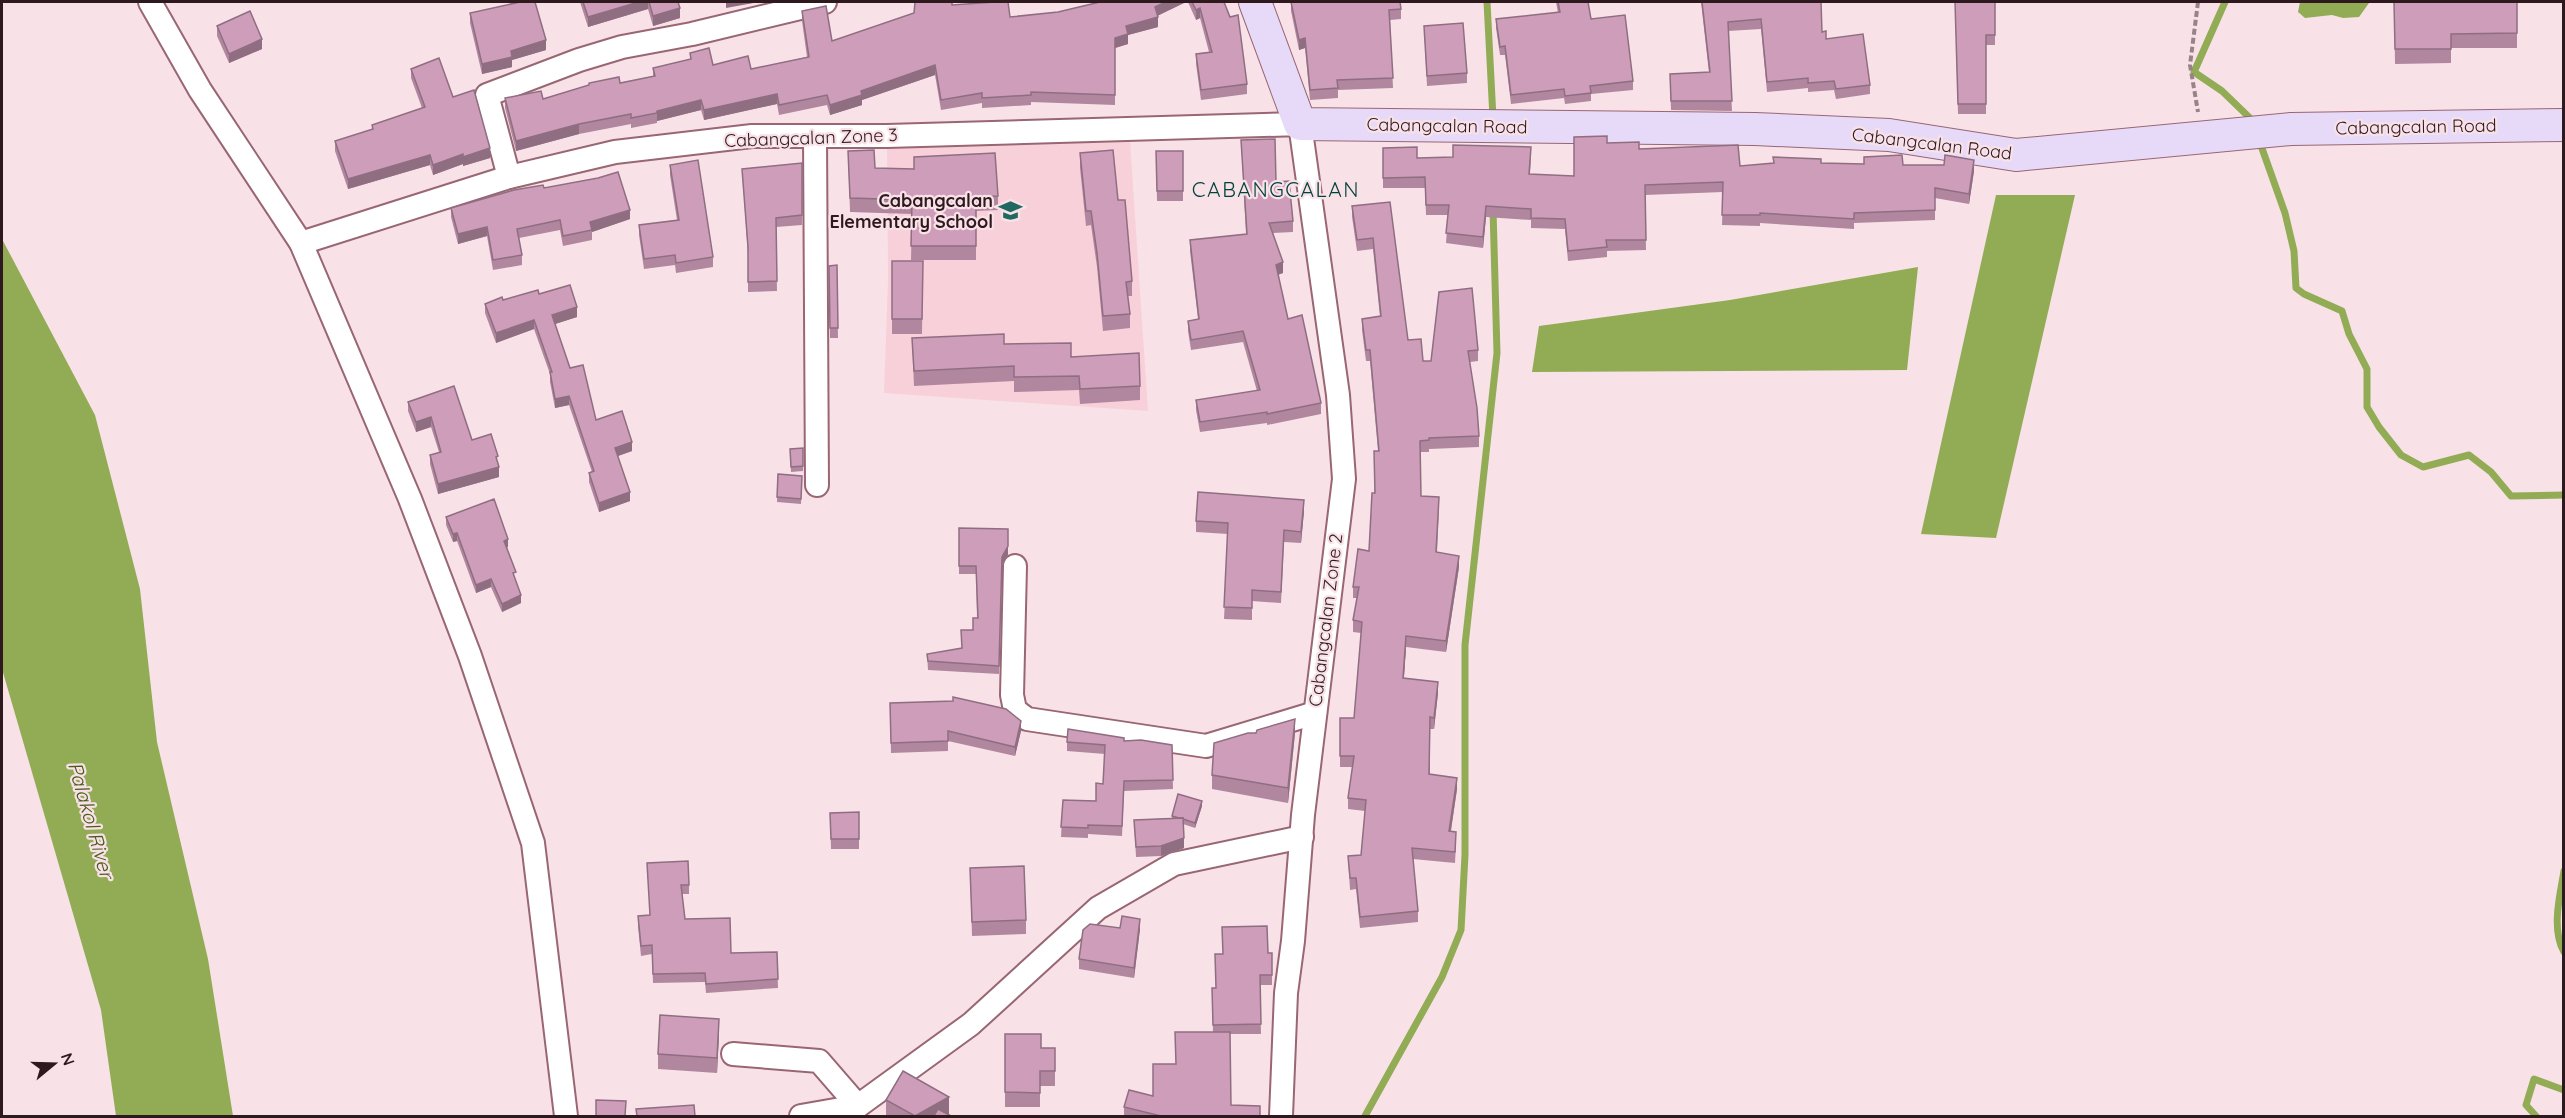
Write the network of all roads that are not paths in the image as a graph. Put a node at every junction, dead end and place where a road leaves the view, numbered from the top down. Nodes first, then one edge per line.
1 (150, 2) edge
2 (825, 2) edge
3 (1255, 2) edge
4 (1300, 124) junction
5 (2564, 125) edge
6 (815, 136) junction
7 (509, 177) junction
8 (301, 243) junction
9 (817, 485) dead end
10 (1015, 566) dead end
11 (1315, 713) junction
12 (1302, 837) junction
13 (733, 1054) dead end
14 (858, 1106) junction
15 (566, 1116) edge
16 (801, 1116) edge
17 (1281, 1116) edge

1 - 8 street
2 - 7 street
3 - 4 street
4 - 5 street, Cabangcalan Road
4 - 6 street, Cabangcalan Zone 3
4 - 11 street, Cabangcalan Zone 2
6 - 7 street, Cabangcalan Zone 3
6 - 9 street
7 - 8 street, Cabangcalan Zone 3
8 - 15 street
10 - 11 street
11 - 12 street, Cabangcalan Zone 2
12 - 14 street
12 - 17 street, Cabangcalan Zone 2
13 - 14 street
14 - 16 street

